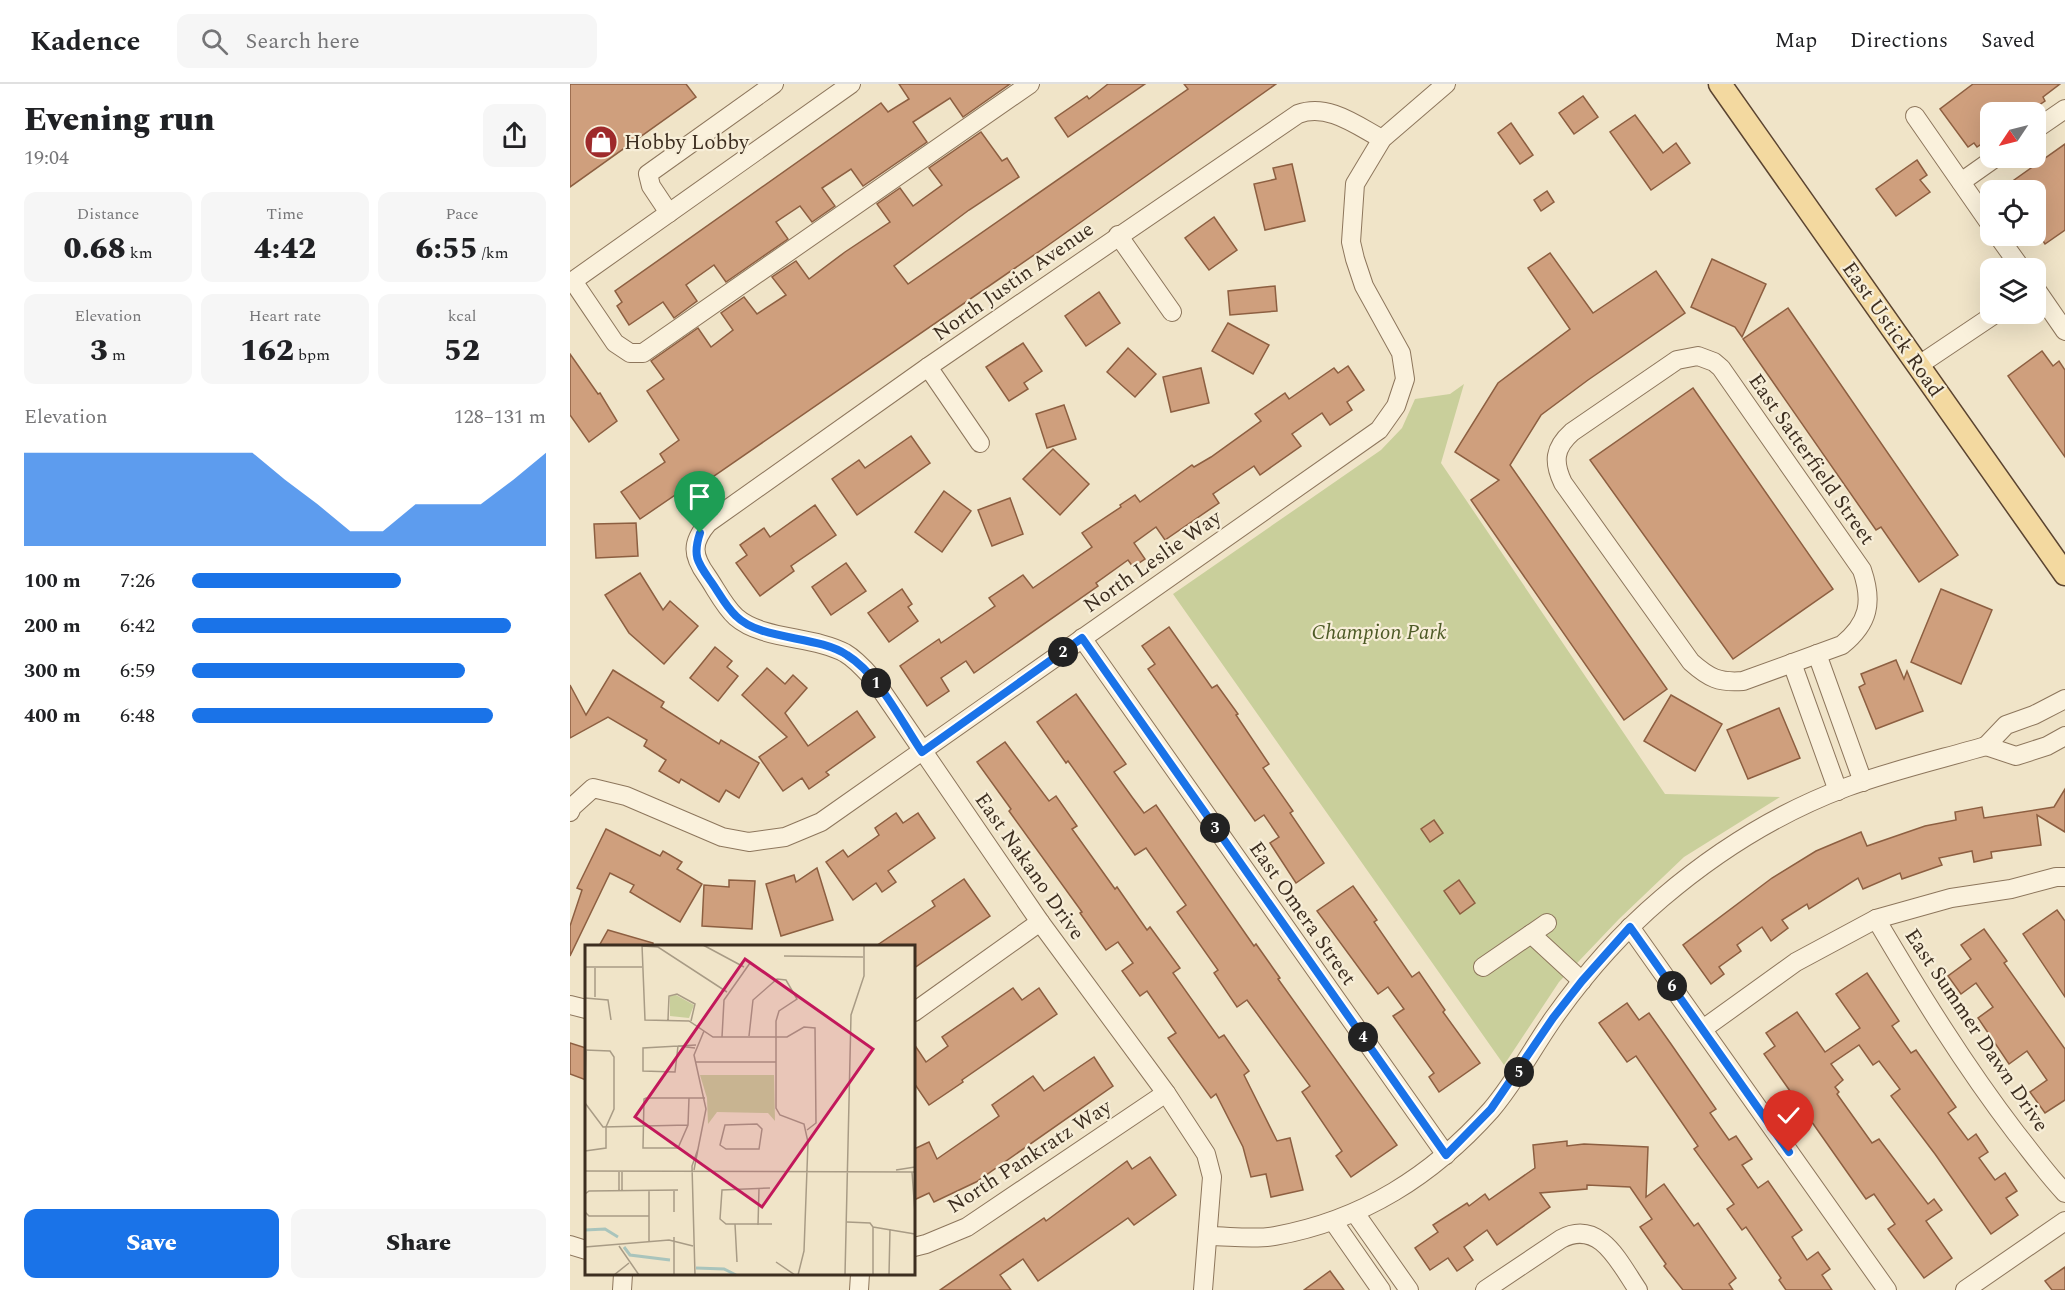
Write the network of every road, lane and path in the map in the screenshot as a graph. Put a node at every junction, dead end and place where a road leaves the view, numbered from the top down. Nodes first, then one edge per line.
1 (774, 84) edge
2 (851, 84) edge
3 (1030, 84) edge
4 (1446, 84) edge
5 (1720, 84) edge
6 (2065, 109) edge
7 (1915, 116) dead end
8 (2046, 122) edge
9 (1382, 139) junction
10 (1981, 168) edge
11 (1961, 182) junction
12 (1980, 210) edge
13 (669, 213) junction
14 (1118, 235) junction
15 (571, 282) edge
16 (2046, 303) edge
17 (1172, 312) dead end
18 (1980, 324) edge
19 (2065, 331) edge
20 (1919, 365) junction
21 (928, 367) junction
22 (980, 443) dead end
23 (695, 552) joint
24 (2065, 574) edge
25 (1082, 638) junction
26 (1817, 654) junction
27 (1792, 663) junction
28 (2065, 699) edge
29 (2065, 736) edge
30 (1986, 746) junction
31 (922, 752) junction
32 (1863, 782) junction
33 (1838, 791) junction
34 (570, 812) edge
35 (2065, 877) edge
36 (1876, 919) junction
37 (1040, 922) junction
38 (1547, 923) dead end
39 (1630, 927) junction
40 (1531, 934) junction
41 (1483, 967) dead end
42 (1582, 981) junction
43 (570, 1005) edge
44 (585, 1009) edge
45 (915, 1011) edge
46 (1703, 1029) junction
47 (1166, 1093) junction
48 (1446, 1155) junction
49 (2065, 1192) edge
50 (1355, 1213) junction
51 (1334, 1221) junction
52 (2065, 1221) edge
53 (1208, 1236) junction
54 (570, 1245) edge
55 (915, 1247) edge
56 (585, 1250) edge
57 (623, 1275) edge
58 (860, 1275) edge
59 (622, 1290) edge
60 (859, 1290) edge
61 (1203, 1290) edge
62 (1381, 1290) edge
63 (1409, 1290) edge
64 (1485, 1290) edge
65 (1638, 1290) edge
66 (1887, 1290) edge
67 (1965, 1290) edge

1 - 13 street
2 - 13 street
3 - 15 street
4 - 9 street, North Leslie Way
5 - 20 main road, East Ustick Road
6 - 8 street
7 - 11 street
9 - 14 street, North Justin Avenue
9 - 25 street, North Leslie Way
10 - 11 street
11 - 12 street
13 - 15 street
14 - 17 street
14 - 21 street, North Justin Avenue
16 - 19 street
18 - 20 street
20 - 24 main road, East Ustick Road
21 - 22 street
21 - 23 street, North Justin Avenue
23 - 31 street, East Nakano Drive
25 - 31 street, North Leslie Way
25 - 48 street, East Omera Street
26 - 27 street
26 - 27 street, East Satterfield Street
26 - 32 street
27 - 33 street
28 - 30 street
29 - 30 street
30 - 32 street
31 - 34 street, North Leslie Way
31 - 37 street, East Nakano Drive
32 - 33 street
33 - 39 street
35 - 36 street
36 - 46 street
36 - 49 street, East Summer Dawn Drive
37 - 45 street
37 - 47 street, East Nakano Drive
38 - 40 street
39 - 42 street
39 - 46 street
40 - 41 street
40 - 42 street
42 - 48 street
43 - 44 street
46 - 66 street
47 - 53 street, East Nakano Drive
47 - 55 street, North Pankratz Way
48 - 50 street
50 - 51 street
50 - 63 street
51 - 53 street
51 - 62 street
52 - 67 street
53 - 61 street, East Nakano Drive
54 - 56 street
57 - 59 street
58 - 60 street
64 - 65 street

